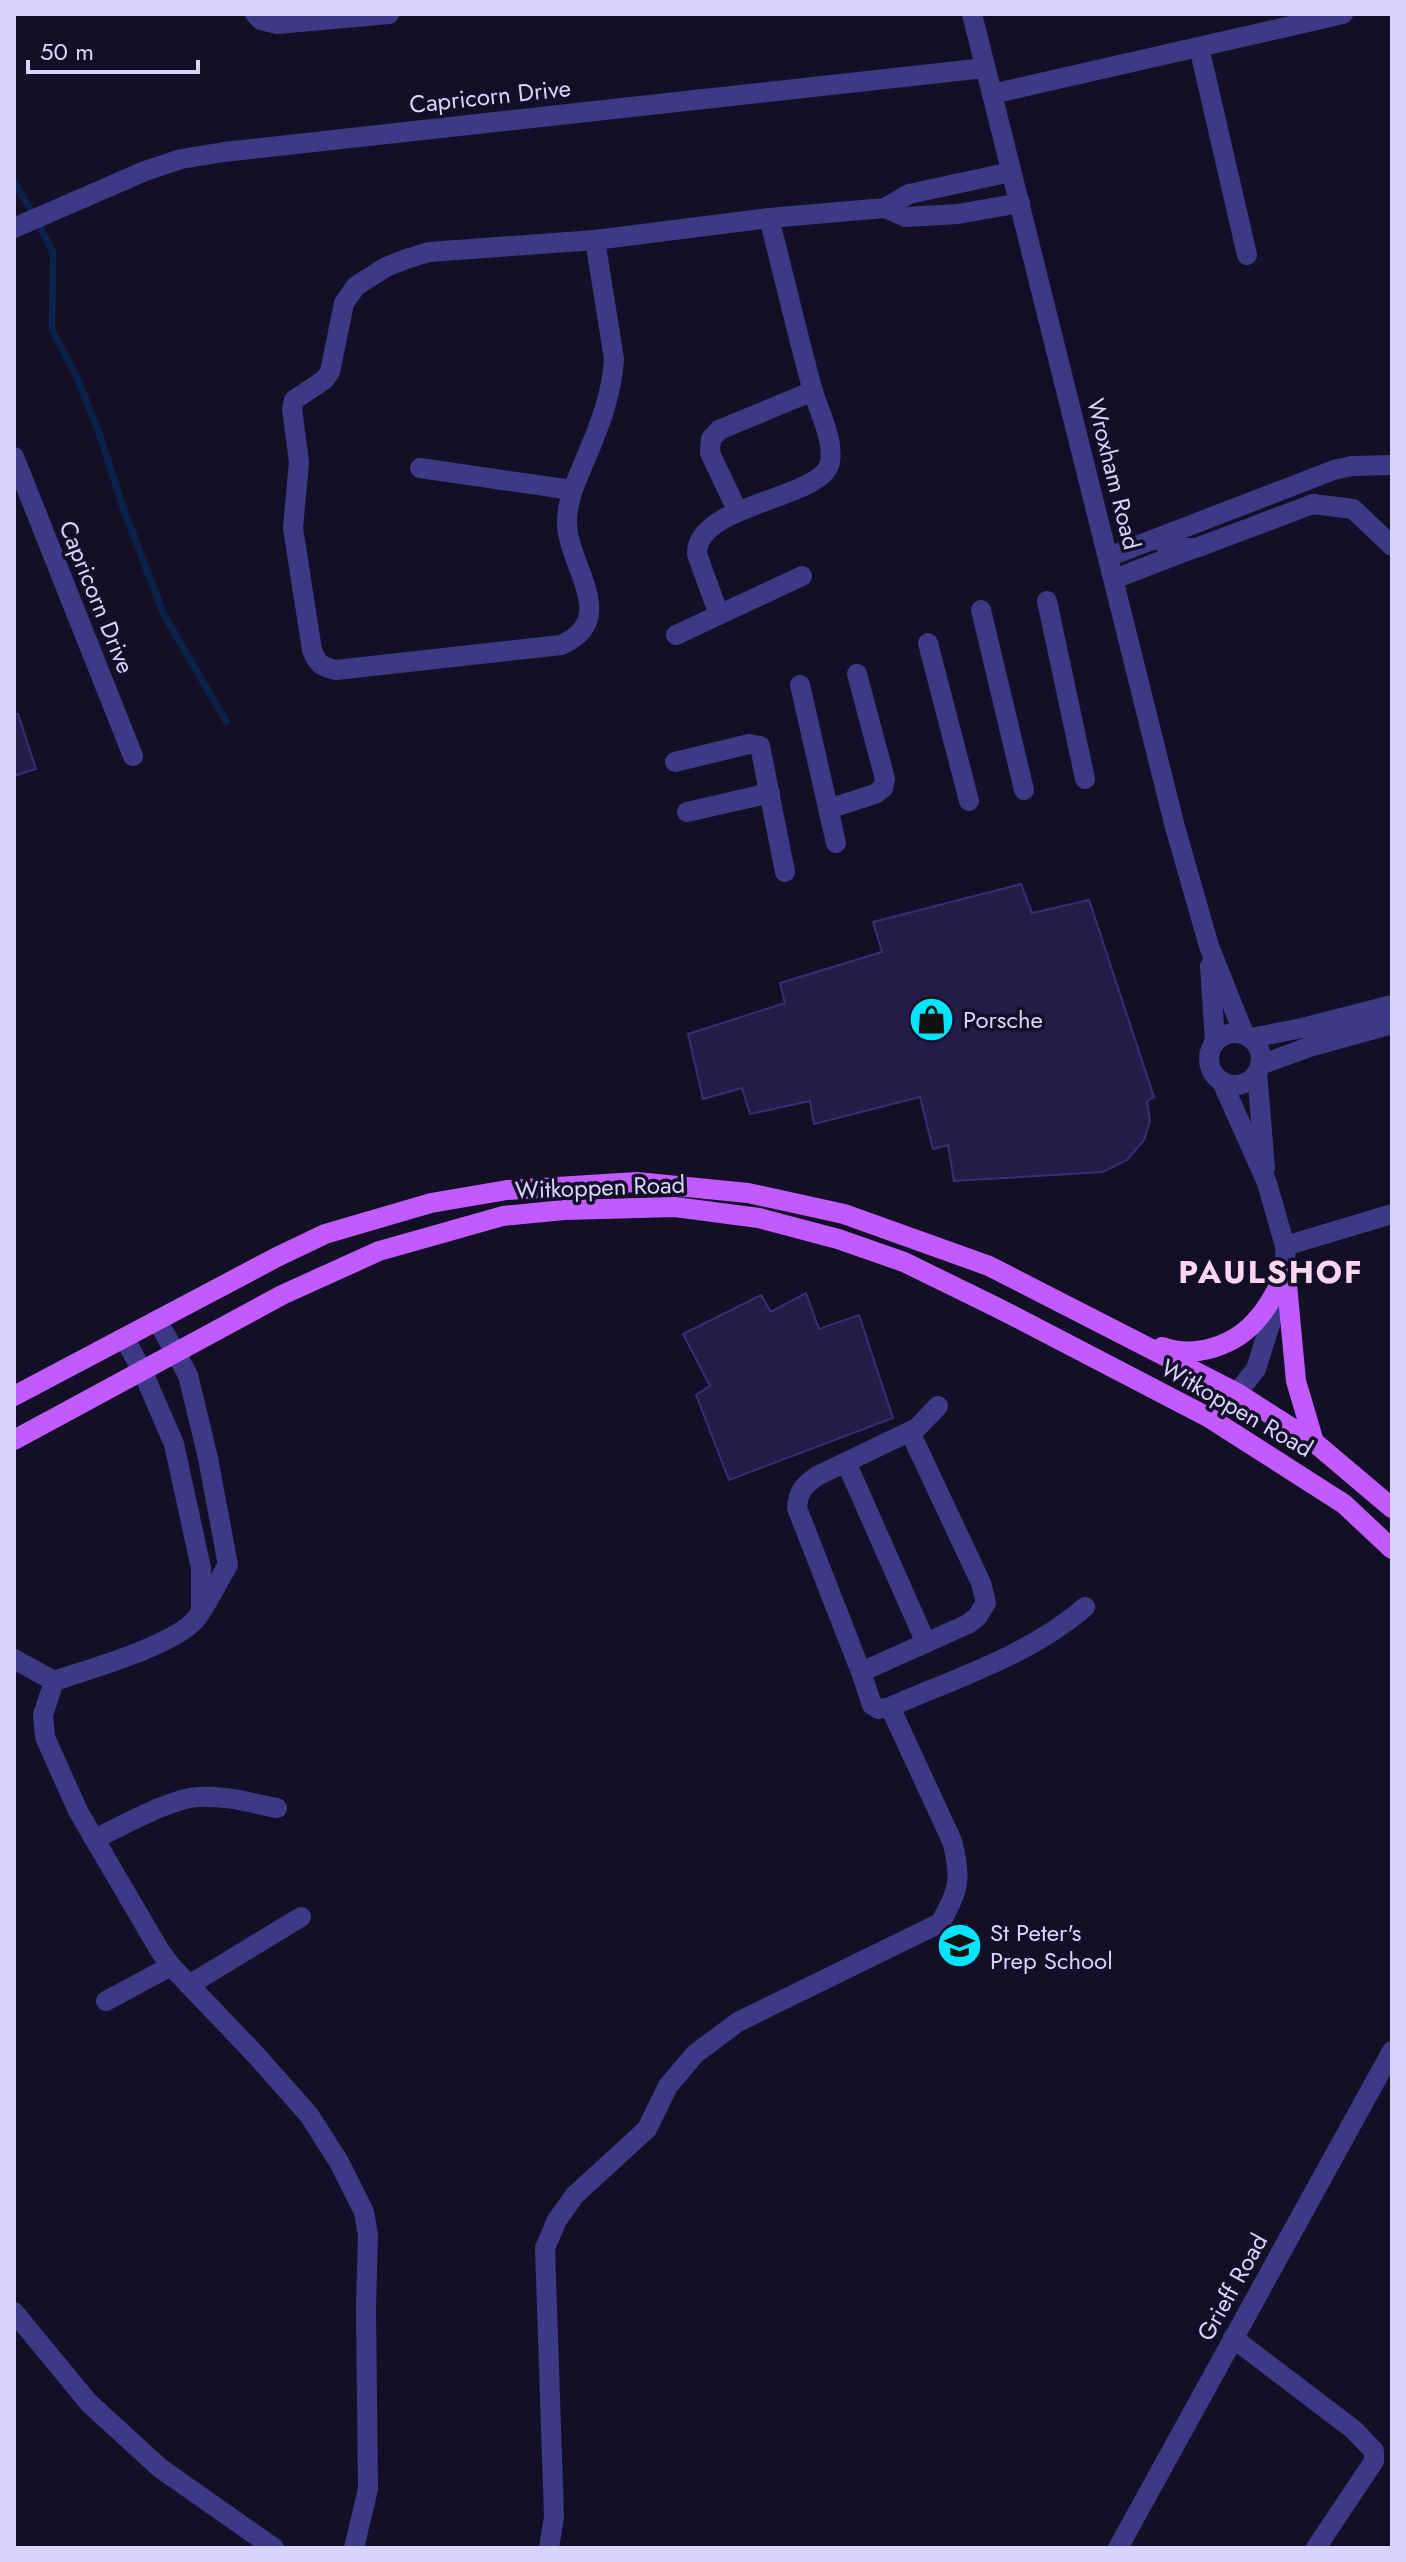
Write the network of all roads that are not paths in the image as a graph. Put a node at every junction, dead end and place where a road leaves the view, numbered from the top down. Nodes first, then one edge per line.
1 (255, 14) edge
2 (389, 14) edge
3 (972, 14) edge
4 (1343, 14) edge
5 (1199, 47) junction
6 (985, 68) junction
7 (992, 94) junction
8 (1011, 172) junction
9 (1020, 203) junction
10 (885, 208) junction
11 (769, 218) junction
12 (14, 228) edge
13 (595, 240) junction
14 (1247, 255) dead end
15 (813, 391) junction
16 (14, 457) edge
17 (1392, 465) edge
18 (420, 468) dead end
19 (572, 490) junction
20 (738, 512) junction
21 (1156, 539) junction
22 (1392, 546) edge
23 (1196, 548) junction
24 (1108, 557) junction
25 (802, 576) dead end
26 (1114, 579) junction
27 (1047, 601) dead end
28 (981, 610) dead end
29 (719, 615) junction
30 (676, 635) dead end
31 (928, 643) dead end
32 (857, 674) dead end
33 (800, 685) dead end
34 (133, 756) dead end
35 (675, 762) dead end
36 (1085, 779) dead end
37 (1024, 790) dead end
38 (770, 793) junction
39 (969, 801) dead end
40 (828, 809) junction
41 (687, 812) dead end
42 (836, 843) dead end
43 (785, 872) dead end
44 (1209, 946) junction
45 (1392, 1005) edge
46 (1392, 1024) edge
47 (1247, 1036) junction
48 (1215, 1041) junction
49 (1258, 1069) junction
50 (1222, 1082) junction
51 (1267, 1183) junction
52 (1392, 1214) edge
53 (1285, 1246) junction
54 (1286, 1274) junction
55 (157, 1320) junction
56 (1120, 1333) junction
57 (124, 1338) junction
58 (175, 1352) junction
59 (142, 1370) junction
60 (1237, 1393) junction
61 (14, 1396) edge
62 (938, 1406) dead end
63 (1208, 1417) junction
64 (910, 1432) junction
65 (14, 1440) edge
66 (1314, 1442) junction
67 (846, 1462) junction
68 (1392, 1508) edge
69 (218, 1509) junction
70 (189, 1512) junction
71 (1392, 1549) edge
72 (1085, 1607) dead end
73 (201, 1611) junction
74 (926, 1643) junction
75 (14, 1659) edge
76 (861, 1672) junction
77 (54, 1681) junction
78 (890, 1707) junction
79 (277, 1808) dead end
80 (94, 1839) junction
81 (301, 1917) dead end
82 (171, 1966) junction
83 (189, 1985) junction
84 (106, 2001) dead end
85 (1391, 2056) edge
86 (14, 2312) edge
87 (1233, 2338) junction
88 (274, 2548) edge
89 (354, 2548) edge
90 (549, 2548) edge
91 (1118, 2548) edge
92 (1316, 2548) edge

1 - 2 street
3 - 6 street, Wroxham Road
4 - 5 street
5 - 7 street
5 - 14 street
6 - 7 street, Wroxham Road
6 - 12 street, Capricorn Drive
7 - 8 street, Wroxham Road
8 - 9 street, Wroxham Road
8 - 10 street
9 - 10 street
9 - 24 street, Wroxham Road
10 - 11 street
11 - 13 street
11 - 15 street
13 - 19 street
13 - 19 street
15 - 20 street
15 - 20 street
16 - 34 street, Capricorn Drive
17 - 21 street
18 - 19 street
20 - 29 street
21 - 23 street
21 - 24 street
22 - 23 street
23 - 26 street
24 - 26 street, Wroxham Road
25 - 29 street
26 - 44 street, Wroxham Road
27 - 36 street
28 - 37 street
29 - 30 street
31 - 39 street
32 - 40 street
33 - 40 street
35 - 38 street
38 - 41 street
38 - 43 street
40 - 42 street
44 - 47 street, Wroxham Road
44 - 48 street, Wroxham Road
45 - 47 street
46 - 49 street
47 - 48 street
47 - 49 street
48 - 50 street
49 - 50 street
49 - 51 street
50 - 51 street
51 - 53 street
52 - 53 street
53 - 54 street
54 - 56 main road
54 - 60 street
54 - 66 main road
55 - 56 main road, Witkoppen Road
55 - 57 main road, Witkoppen Road
55 - 58 street
56 - 60 main road, Witkoppen Road
57 - 59 street
57 - 61 main road, Witkoppen Road
58 - 59 main road, Witkoppen Road
58 - 63 main road, Witkoppen Road
58 - 69 street
59 - 65 main road, Witkoppen Road
59 - 70 street
60 - 63 street
60 - 66 main road, Witkoppen Road
62 - 64 street
63 - 71 main road, Witkoppen Road
64 - 67 street
64 - 74 street
66 - 68 main road, Witkoppen Road
67 - 74 street
67 - 76 street
69 - 70 street
69 - 73 street
70 - 73 street
72 - 78 street
73 - 77 street
74 - 76 street
75 - 77 street
76 - 78 street
77 - 80 street
78 - 90 street
79 - 80 street
80 - 82 street
81 - 83 street
82 - 83 street
82 - 84 street
83 - 89 street
85 - 87 street, Grieff Road
86 - 88 street
87 - 91 street, Grieff Road
87 - 92 street

